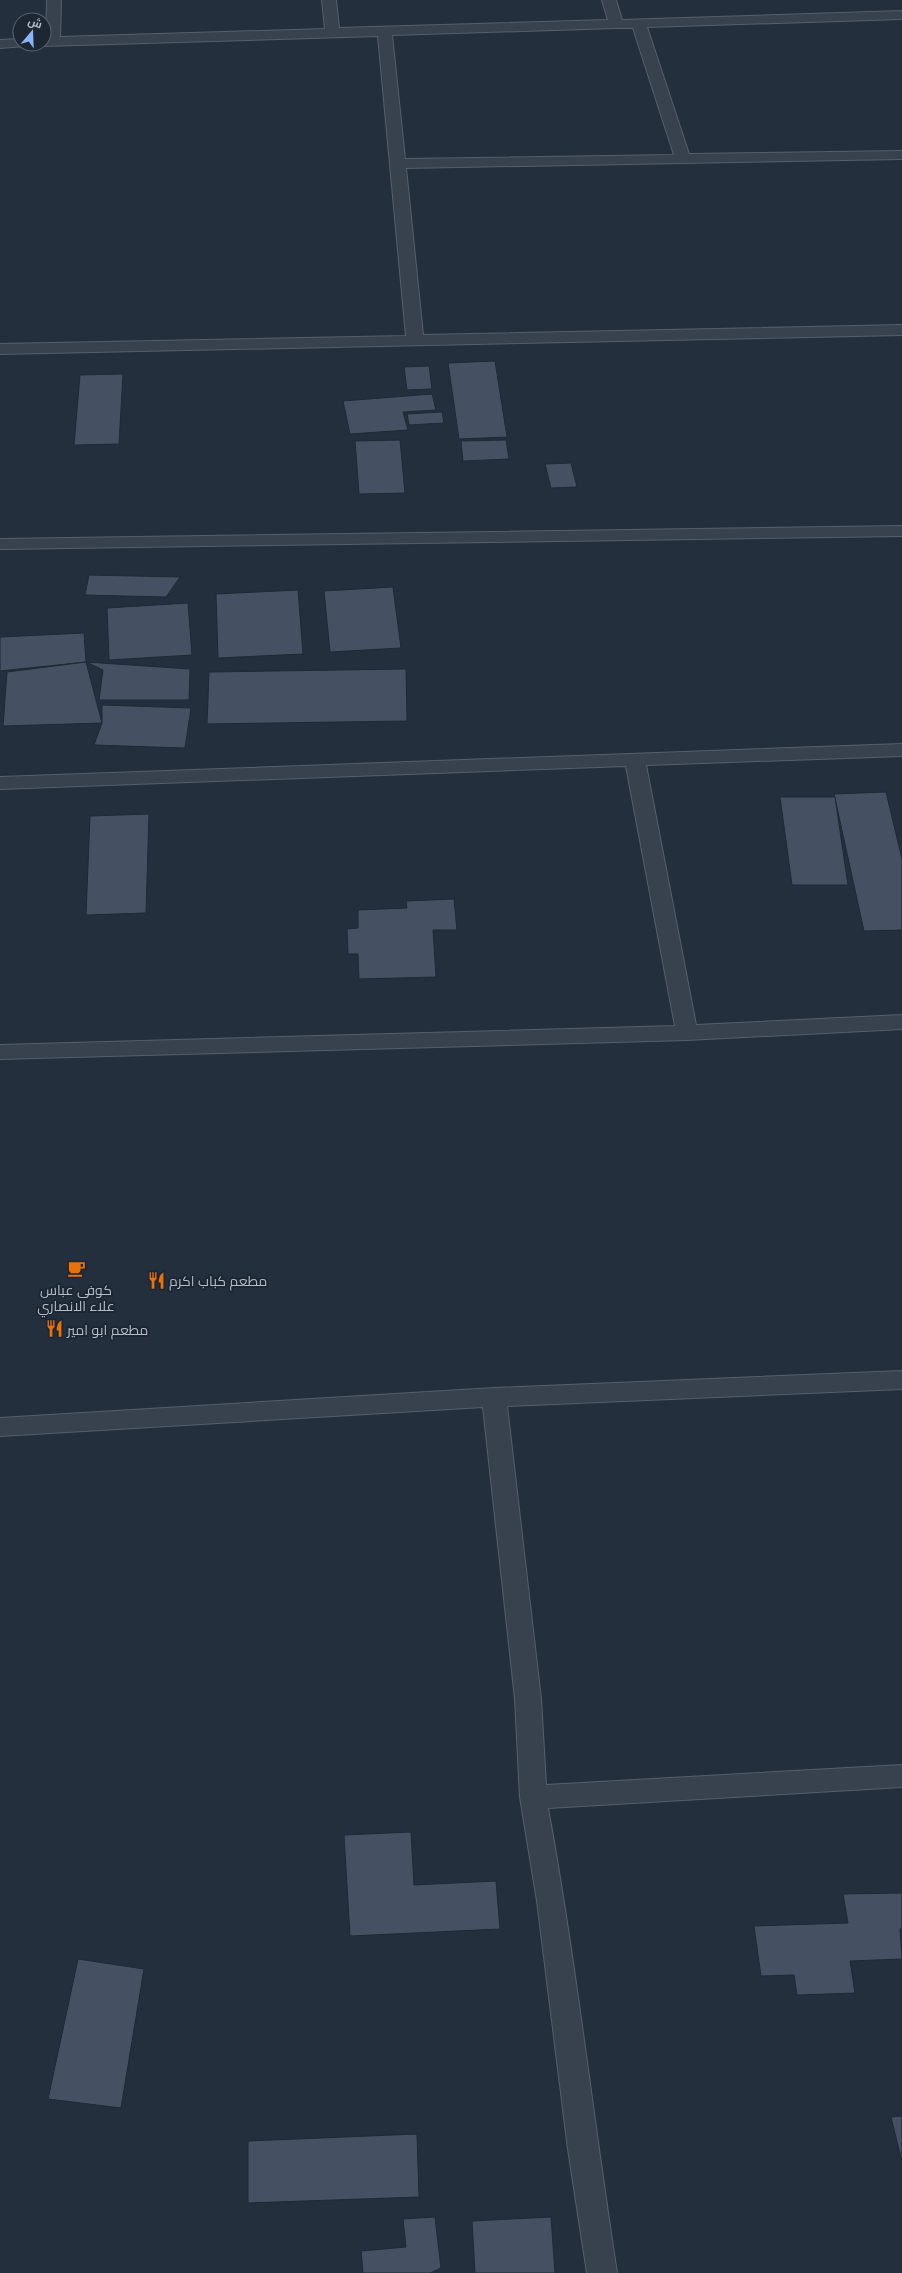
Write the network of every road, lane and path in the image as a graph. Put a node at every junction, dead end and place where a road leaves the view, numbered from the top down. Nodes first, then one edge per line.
1 (54, 0) edge
2 (329, 0) edge
3 (609, 0) edge
4 (884, 0) edge
5 (52, 14) edge
6 (896, 15) edge
7 (616, 24) junction
8 (639, 24) junction
9 (385, 32) junction
10 (333, 33) junction
11 (52, 42) edge
12 (12, 43) edge
13 (0, 44) edge
14 (902, 155) edge
15 (684, 158) junction
16 (398, 164) junction
17 (902, 330) edge
18 (416, 340) junction
19 (0, 349) edge
20 (902, 531) edge
21 (0, 544) edge
22 (902, 750) edge
23 (635, 760) junction
24 (0, 783) edge
25 (902, 1022) edge
26 (687, 1033) junction
27 (0, 1052) edge
28 (902, 1380) edge
29 (494, 1397) junction
30 (0, 1427) edge
31 (902, 1776) edge
32 (533, 1797) junction
33 (602, 2273) edge

1 - 5 street
2 - 10 street
3 - 7 street
4 - 6 street
6 - 8 street
7 - 8 street
7 - 9 street
8 - 15 street
9 - 10 street
9 - 16 street
10 - 11 street
12 - 13 street
14 - 15 street
15 - 16 street
16 - 18 street
17 - 18 street
18 - 19 street
20 - 21 street
22 - 23 street
23 - 24 street
23 - 26 street
25 - 26 street
26 - 27 street
28 - 29 street
29 - 30 street
29 - 32 street
31 - 32 street
32 - 33 street

